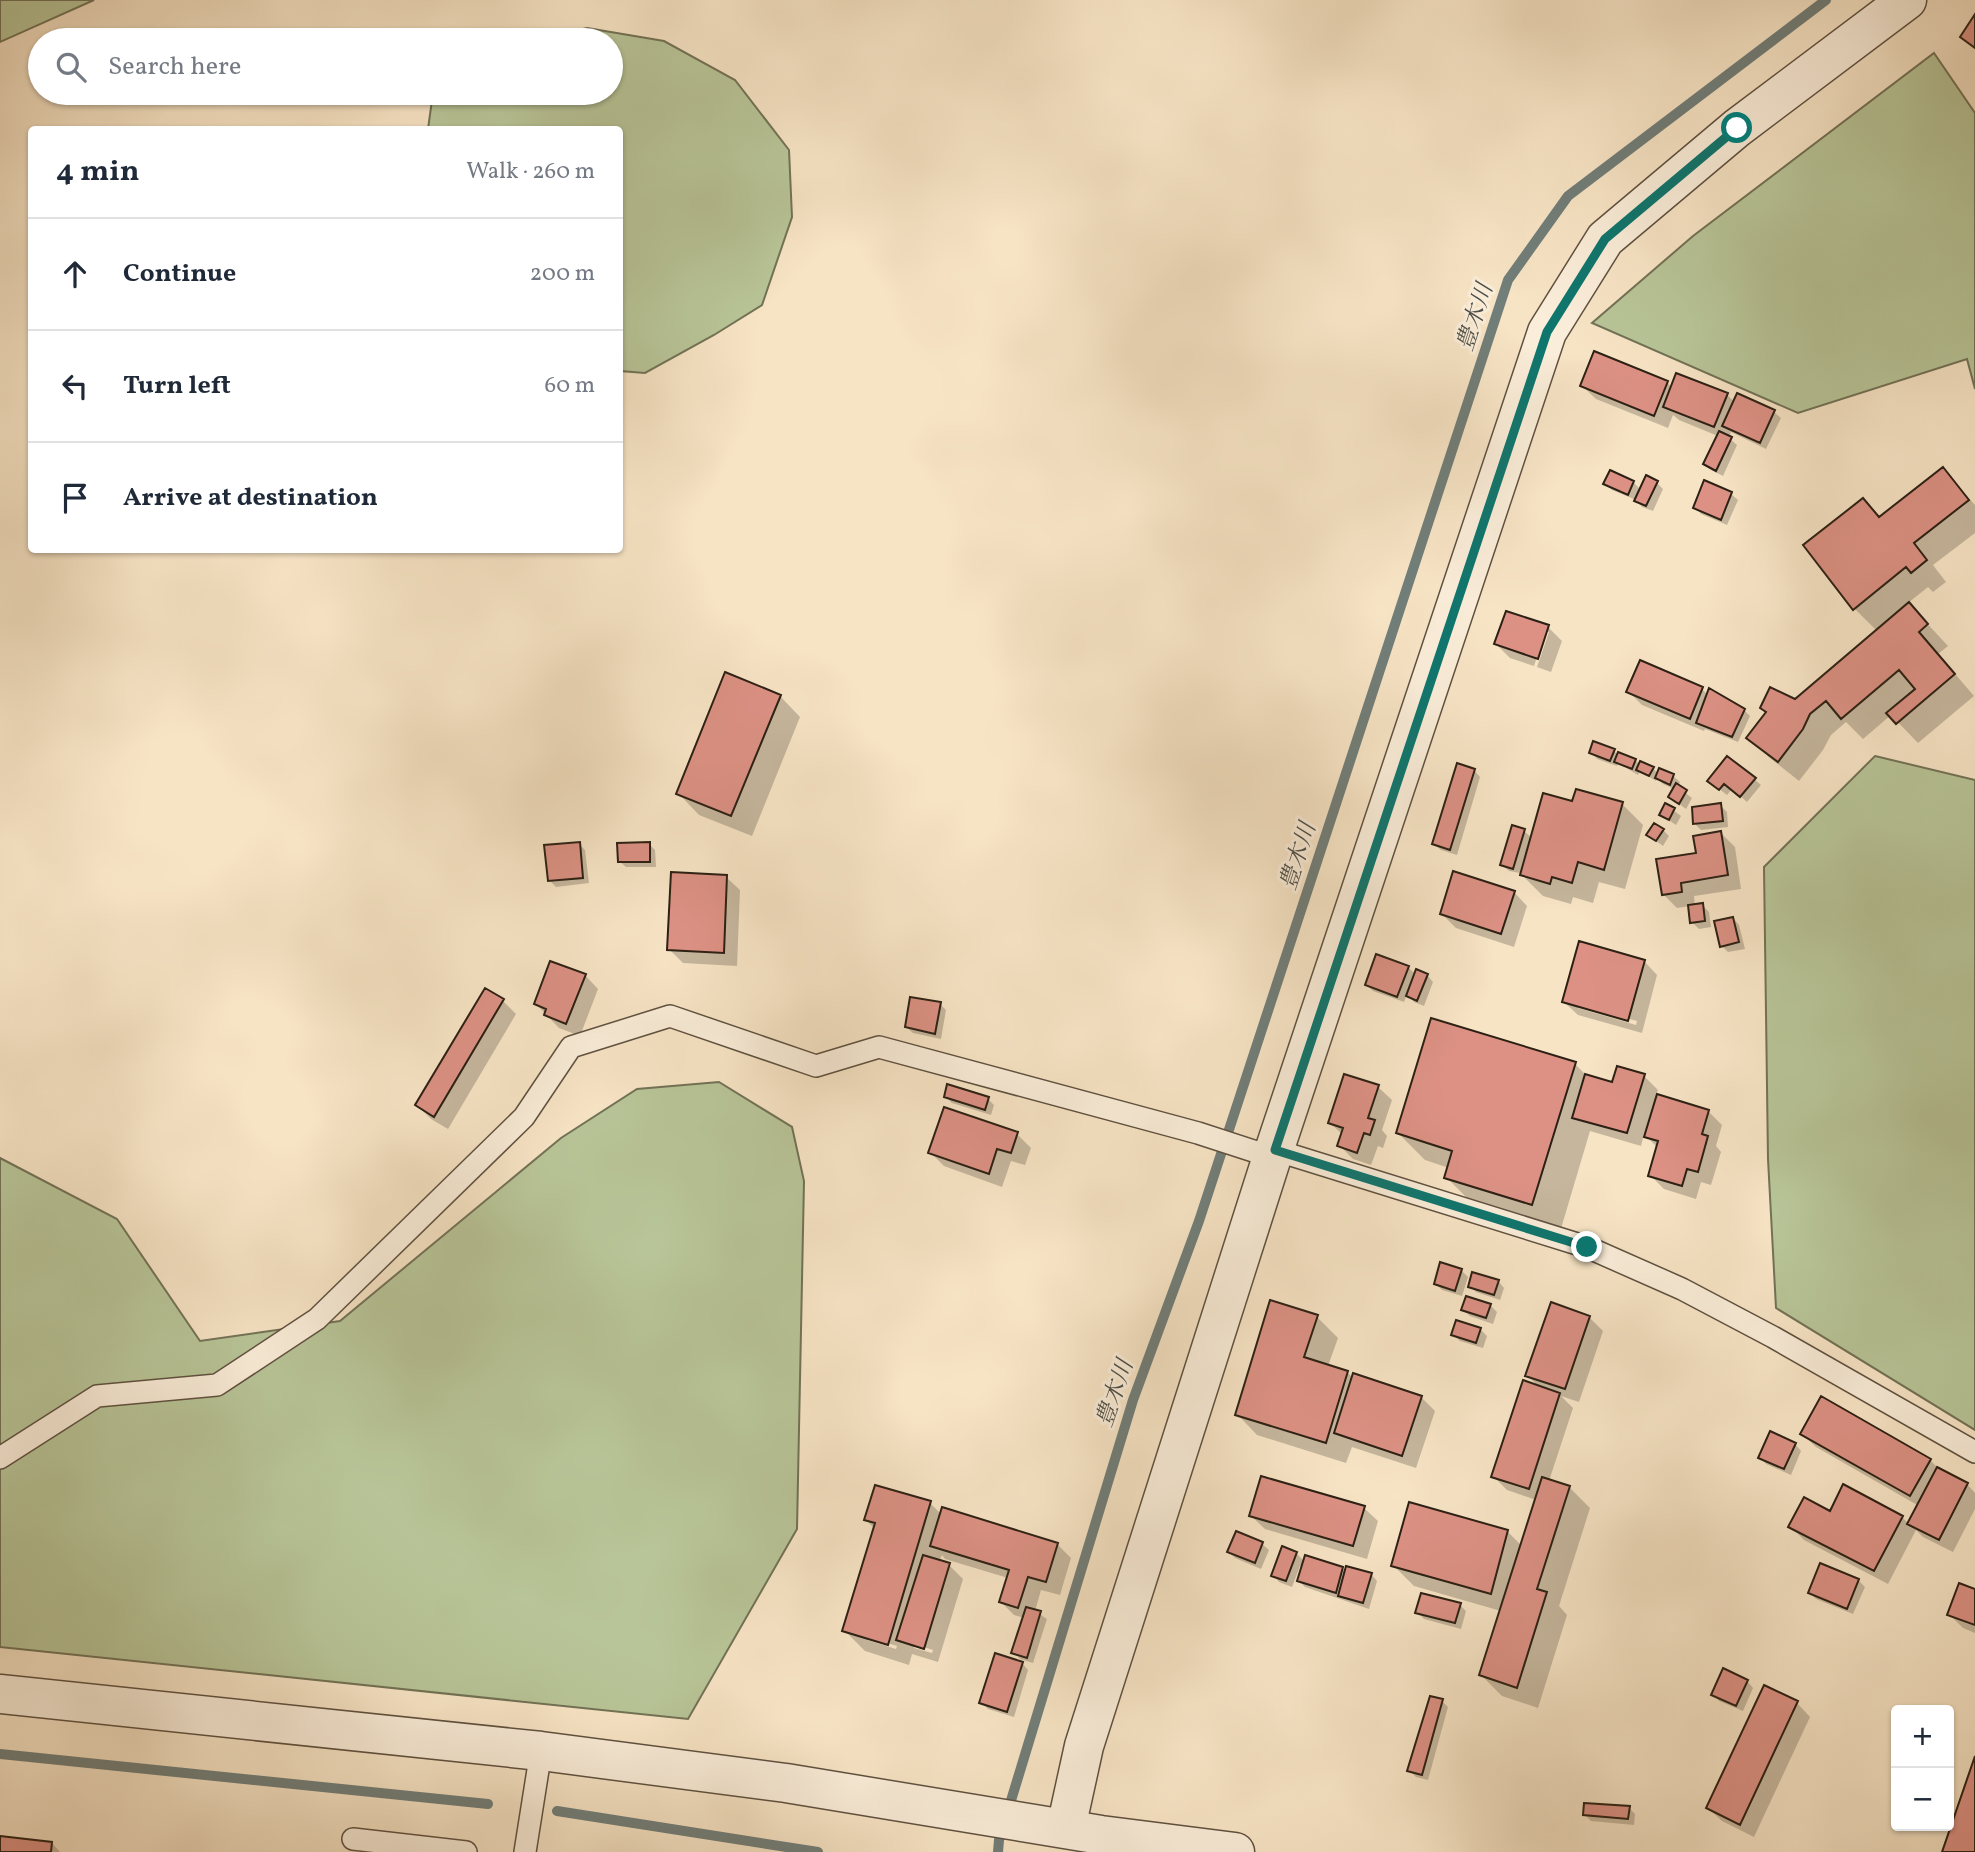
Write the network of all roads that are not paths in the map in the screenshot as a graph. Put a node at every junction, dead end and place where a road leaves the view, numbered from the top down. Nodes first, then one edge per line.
1 (1907, 0) edge
2 (1266, 1152) junction
3 (1975, 1452) edge
4 (0, 1458) edge
5 (0, 1694) edge
6 (541, 1751) junction
7 (1055, 1835) edge
8 (353, 1839) dead end
9 (466, 1852) edge
10 (525, 1852) edge
11 (1235, 1852) edge

1 - 2 street
2 - 3 lane
2 - 4 lane
2 - 7 street
5 - 6 street
6 - 7 street
6 - 10 lane
7 - 11 street
8 - 9 lane

